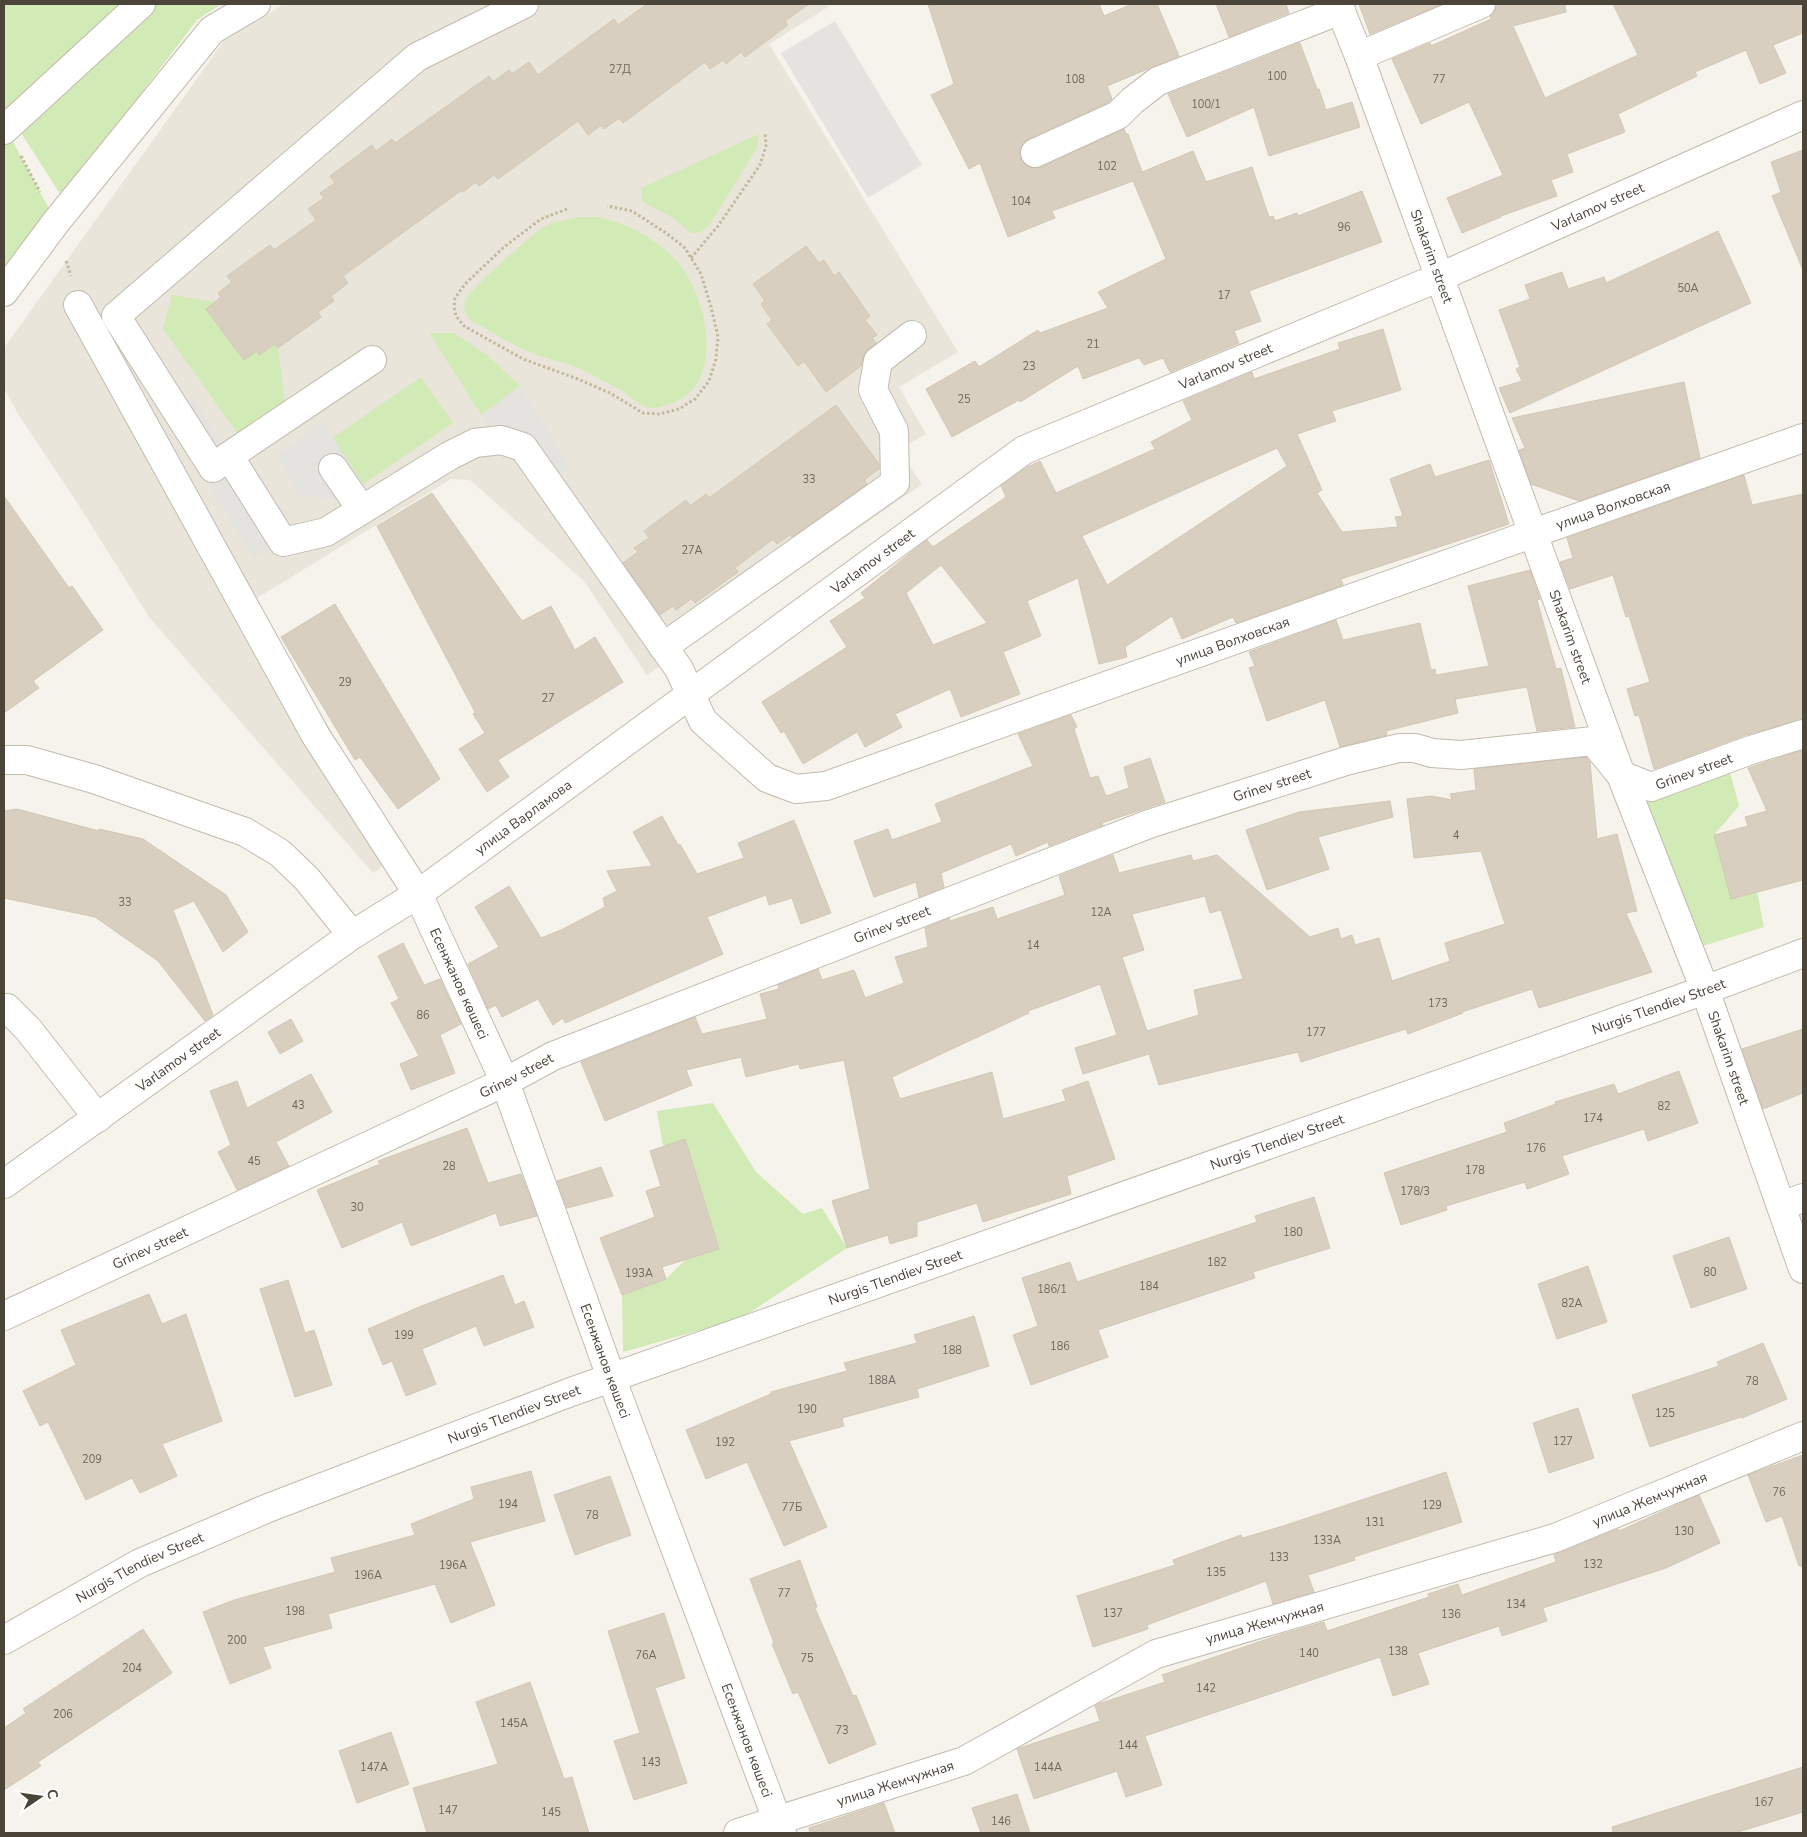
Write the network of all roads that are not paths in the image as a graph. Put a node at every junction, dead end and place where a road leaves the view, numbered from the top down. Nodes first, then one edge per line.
1 (141, 4) edge
2 (256, 4) edge
3 (524, 4) edge
4 (1481, 4) edge
5 (1340, 7) edge
6 (1359, 56) junction
7 (1803, 115) edge
8 (4, 130) edge
9 (1035, 153) dead end
10 (1440, 277) junction
11 (4, 292) edge
12 (78, 305) dead end
13 (912, 335) dead end
14 (372, 360) dead end
15 (1803, 438) edge
16 (229, 456) junction
17 (334, 468) dead end
18 (362, 510) junction
19 (1534, 533) junction
20 (663, 647) junction
21 (691, 695) junction
22 (1803, 734) edge
23 (4, 760) edge
24 (1622, 775) junction
25 (418, 894) junction
26 (352, 935) junction
27 (1803, 953) edge
28 (1705, 990) junction
29 (4, 1008) edge
30 (505, 1082) junction
31 (98, 1118) junction
32 (4, 1184) edge
33 (1792, 1202) edge
34 (1803, 1269) edge
35 (4, 1316) edge
36 (611, 1377) junction
37 (1803, 1436) edge
38 (4, 1640) edge
39 (779, 1827) edge
40 (738, 1833) edge

1 - 8 street
2 - 11 street
3 - 16 street
4 - 6 street
5 - 6 street, Shakarim street
5 - 9 street
6 - 10 street, Shakarim street
7 - 10 street, Varlamov street
10 - 19 street, Shakarim street
10 - 21 street, Varlamov street
12 - 25 street, Есенжанов көшесі
13 - 20 street
14 - 16 street
15 - 19 street, улица Волховская
16 - 18 street, улица Волховская
17 - 18 street
18 - 20 street, улица Волховская
19 - 21 street, улица Волховская
19 - 24 street, Shakarim street
20 - 21 street, улица Волховская
21 - 25 street, улица Варламова
22 - 24 street, Grinev street
23 - 26 street
24 - 28 street, Shakarim street
24 - 30 street, Grinev street
25 - 26 street, улица Варламова
25 - 30 street, Есенжанов көшесі
26 - 31 street, Varlamov street
27 - 28 street, Nurgis Tlendiev Street
28 - 33 street, Shakarim street
28 - 36 street, Nurgis Tlendiev Street
29 - 31 street
30 - 35 street, Grinev street
30 - 36 street, Есенжанов көшесі
31 - 32 street, Varlamov street
33 - 34 street, Shakarim street
36 - 38 street, Nurgis Tlendiev Street
36 - 39 street, Есенжанов көшесі
37 - 39 street, улица Жемчужная
39 - 40 street, улица Жемчужная

